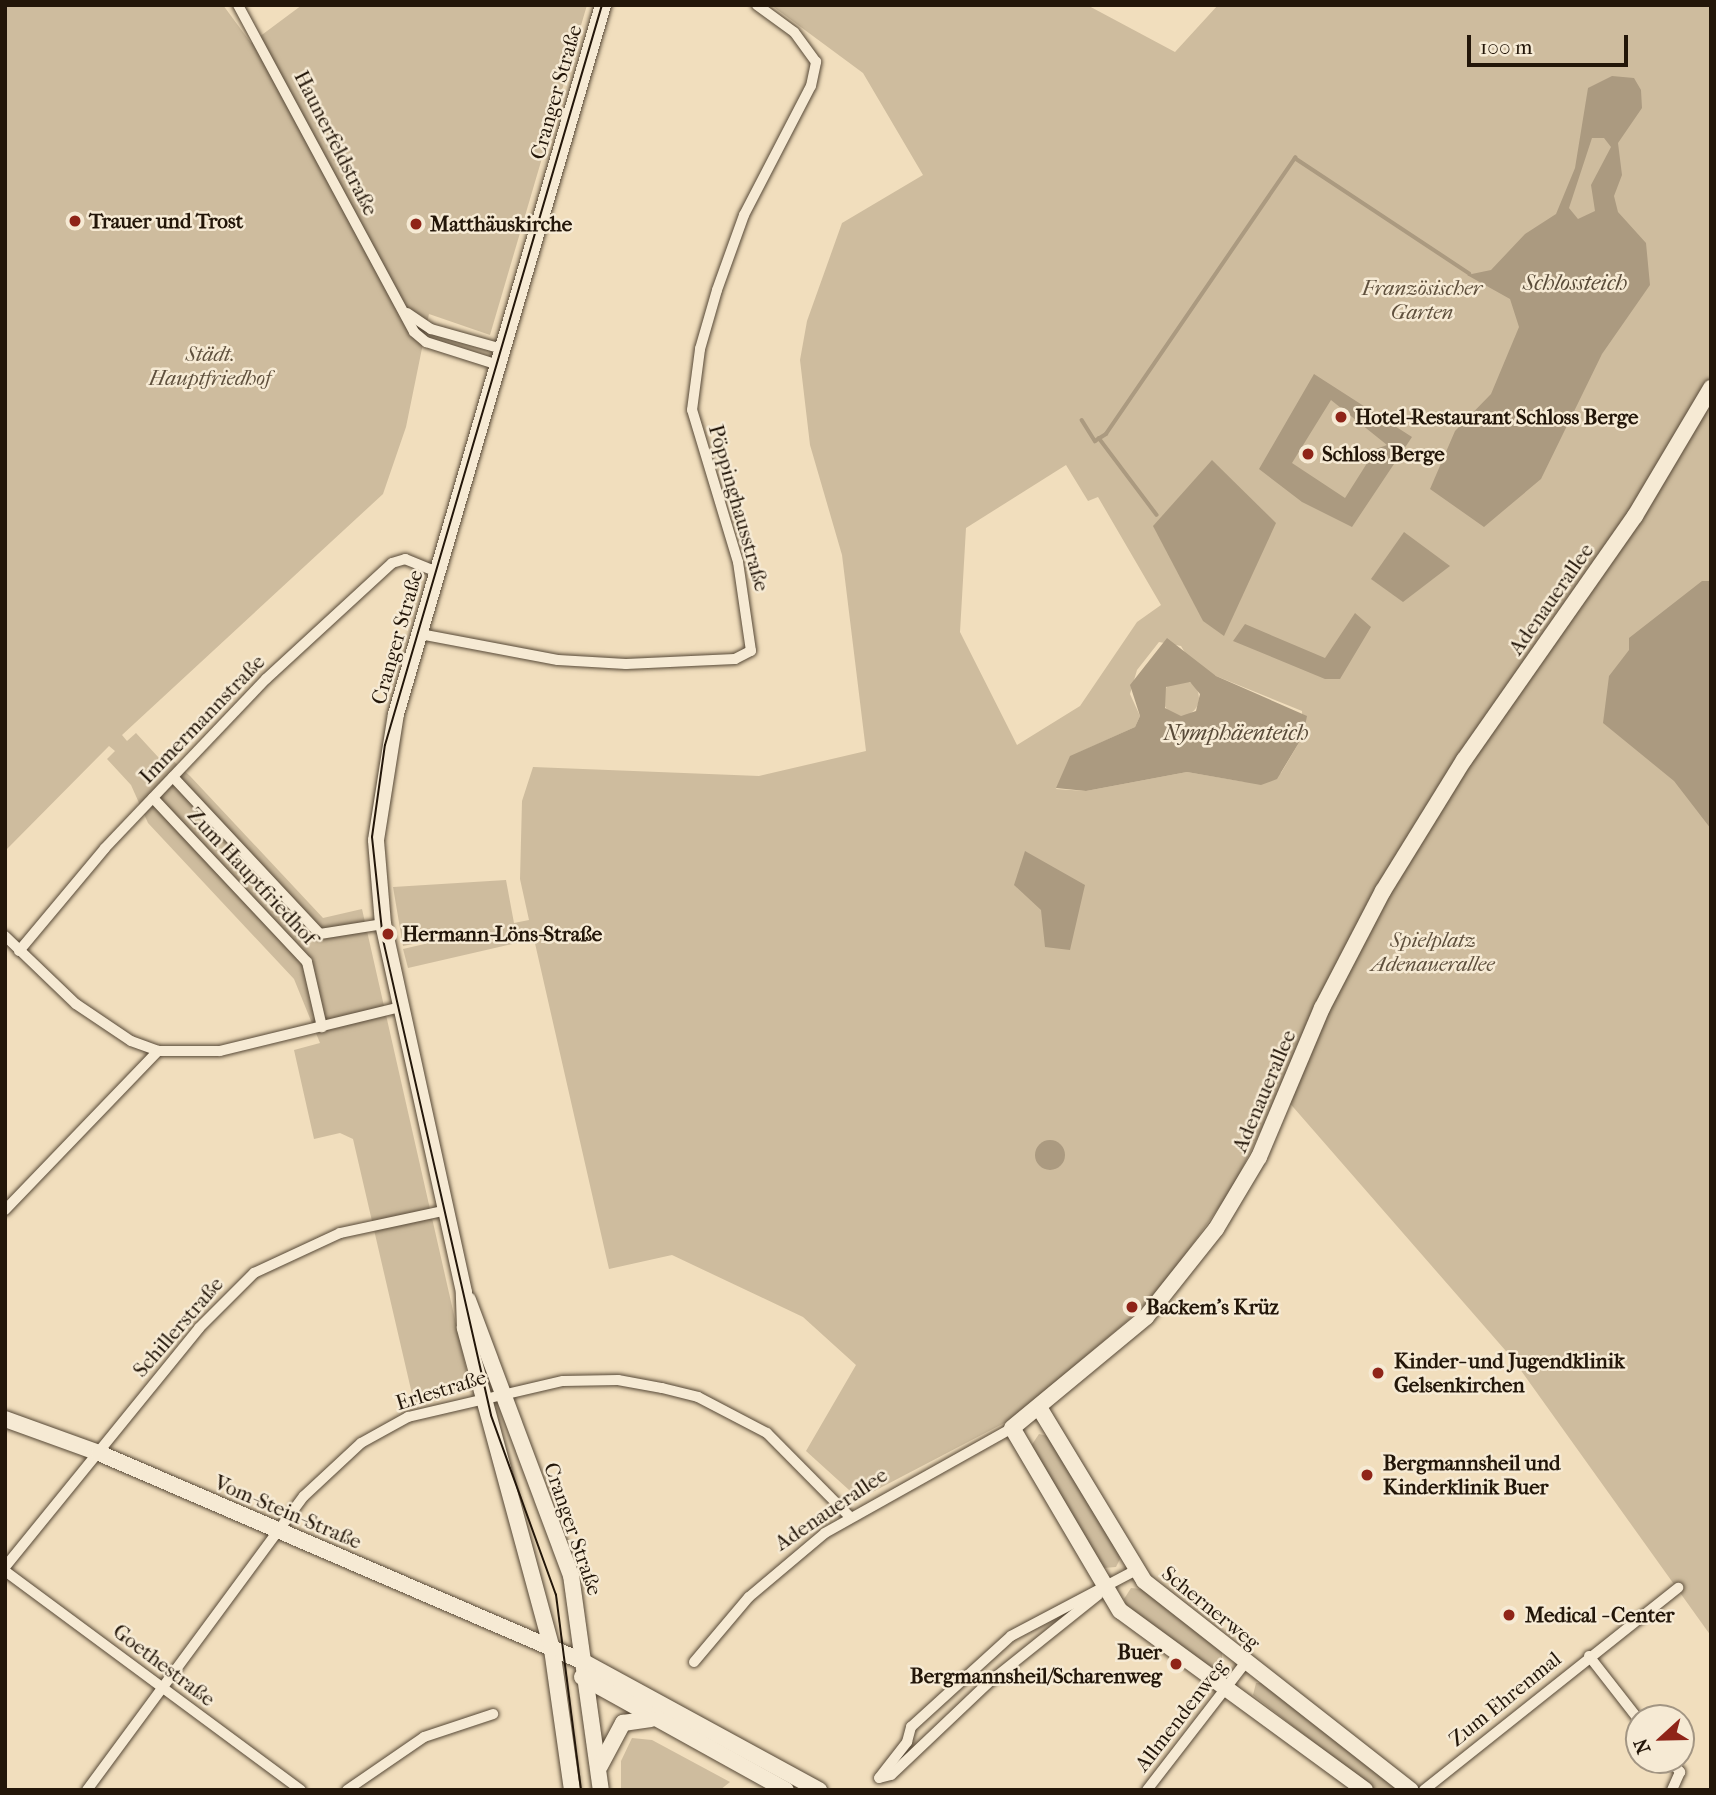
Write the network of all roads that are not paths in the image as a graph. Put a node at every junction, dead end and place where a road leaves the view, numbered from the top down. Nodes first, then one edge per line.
1 (238, 5) edge
2 (603, 5) edge
3 (757, 5) edge
4 (396, 300) junction
5 (500, 357) junction
6 (1711, 388) edge
7 (438, 572) junction
8 (420, 634) junction
9 (173, 777) junction
10 (153, 799) junction
11 (383, 924) junction
12 (5, 936) edge
13 (19, 951) junction
14 (400, 1007) junction
15 (322, 1027) junction
16 (158, 1051) junction
17 (5, 1210) edge
18 (447, 1210) junction
19 (491, 1394) junction
20 (1041, 1409) junction
21 (5, 1419) edge
22 (1012, 1428) junction
23 (99, 1453) junction
24 (849, 1516) junction
25 (278, 1532) junction
26 (5, 1569) edge
27 (1136, 1570) junction
28 (1678, 1588) dead end
29 (1103, 1592) junction
30 (1044, 1619) junction
31 (1052, 1631) junction
32 (552, 1649) junction
33 (1589, 1656) junction
34 (584, 1661) junction
35 (694, 1662) dead end
36 (1245, 1663) junction
37 (974, 1668) junction
38 (587, 1682) junction
39 (987, 1684) junction
40 (1225, 1687) junction
41 (163, 1688) junction
42 (1626, 1704) edge
43 (493, 1714) dead end
44 (656, 1719) junction
45 (911, 1727) junction
46 (923, 1741) junction
47 (600, 1769) junction
48 (1679, 1774) edge
49 (87, 1790) edge
50 (301, 1790) edge
51 (347, 1790) edge
52 (572, 1790) edge
53 (601, 1790) edge
54 (786, 1790) edge
55 (819, 1790) edge
56 (1147, 1790) edge
57 (1365, 1790) edge
58 (1410, 1790) edge
59 (1424, 1790) edge
60 (1672, 1790) edge

1 - 4 street, Haunerfeldstraße
2 - 5 main road, Cranger Straße
3 - 8 street, Pöppinghausstraße
4 - 5 street, Haunerfeldstraße
4 - 5 street, Haunerfeldstraße
5 - 7 main road, Cranger Straße
6 - 20 main road, Adenauerallee
7 - 8 main road, Cranger Straße
7 - 9 street, Immermannstraße
8 - 11 main road, Cranger Straße
9 - 10 street, Immermannstraße
9 - 11 street, Zum Hauptfriedhof
10 - 13 street, Immermannstraße
10 - 15 street, Zum Hauptfriedhof
11 - 14 main road, Cranger Straße
12 - 13 street
13 - 16 street
14 - 15 street
14 - 18 main road, Cranger Straße
15 - 16 street
16 - 17 street
18 - 19 main road, Cranger Straße
18 - 23 street, Schillerstraße
19 - 24 street, Erlestraße
19 - 25 street, Erlestraße
19 - 32 main road, Cranger Straße
19 - 34 main road, Cranger Straße
20 - 22 main road, Adenauerallee
20 - 27 main road, Schernerweg
21 - 23 main road, Vom-Stein-Straße
22 - 24 street, Adenauerallee
22 - 29 main road
23 - 25 main road, Vom-Stein-Straße
23 - 26 street, Schillerstraße
24 - 35 street, Adenauerallee
25 - 32 main road, Vom-Stein-Straße
25 - 41 street, Erlestraße
26 - 41 street, Goethestraße
27 - 29 street
27 - 36 main road, Schernerweg
28 - 33 street, Zum Ehrenmal
29 - 30 street
29 - 31 street
29 - 40 main road
30 - 31 street
30 - 37 street
31 - 39 street
32 - 34 main road, Vom-Stein-Straße
32 - 38 main road, Vom-Stein-Straße
32 - 52 main road, Cranger Straße
33 - 42 street
33 - 59 street, Zum Ehrenmal
34 - 38 main road, Cranger Straße
34 - 55 main road, Vom-Stein-Straße
36 - 40 street, Allmendenweg
36 - 58 main road, Schernerweg
37 - 39 street
37 - 45 street
38 - 44 main road, Vom-Stein-Straße
38 - 47 main road, Cranger Straße
39 - 46 street
40 - 56 street, Allmendenweg
40 - 57 main road
41 - 49 street, Erlestraße
41 - 50 street, Goethestraße
43 - 51 street
44 - 47 main road
44 - 54 main road, Vom-Stein-Straße
45 - 46 street
45 - 46 street
47 - 53 main road, Cranger Straße
48 - 60 street

